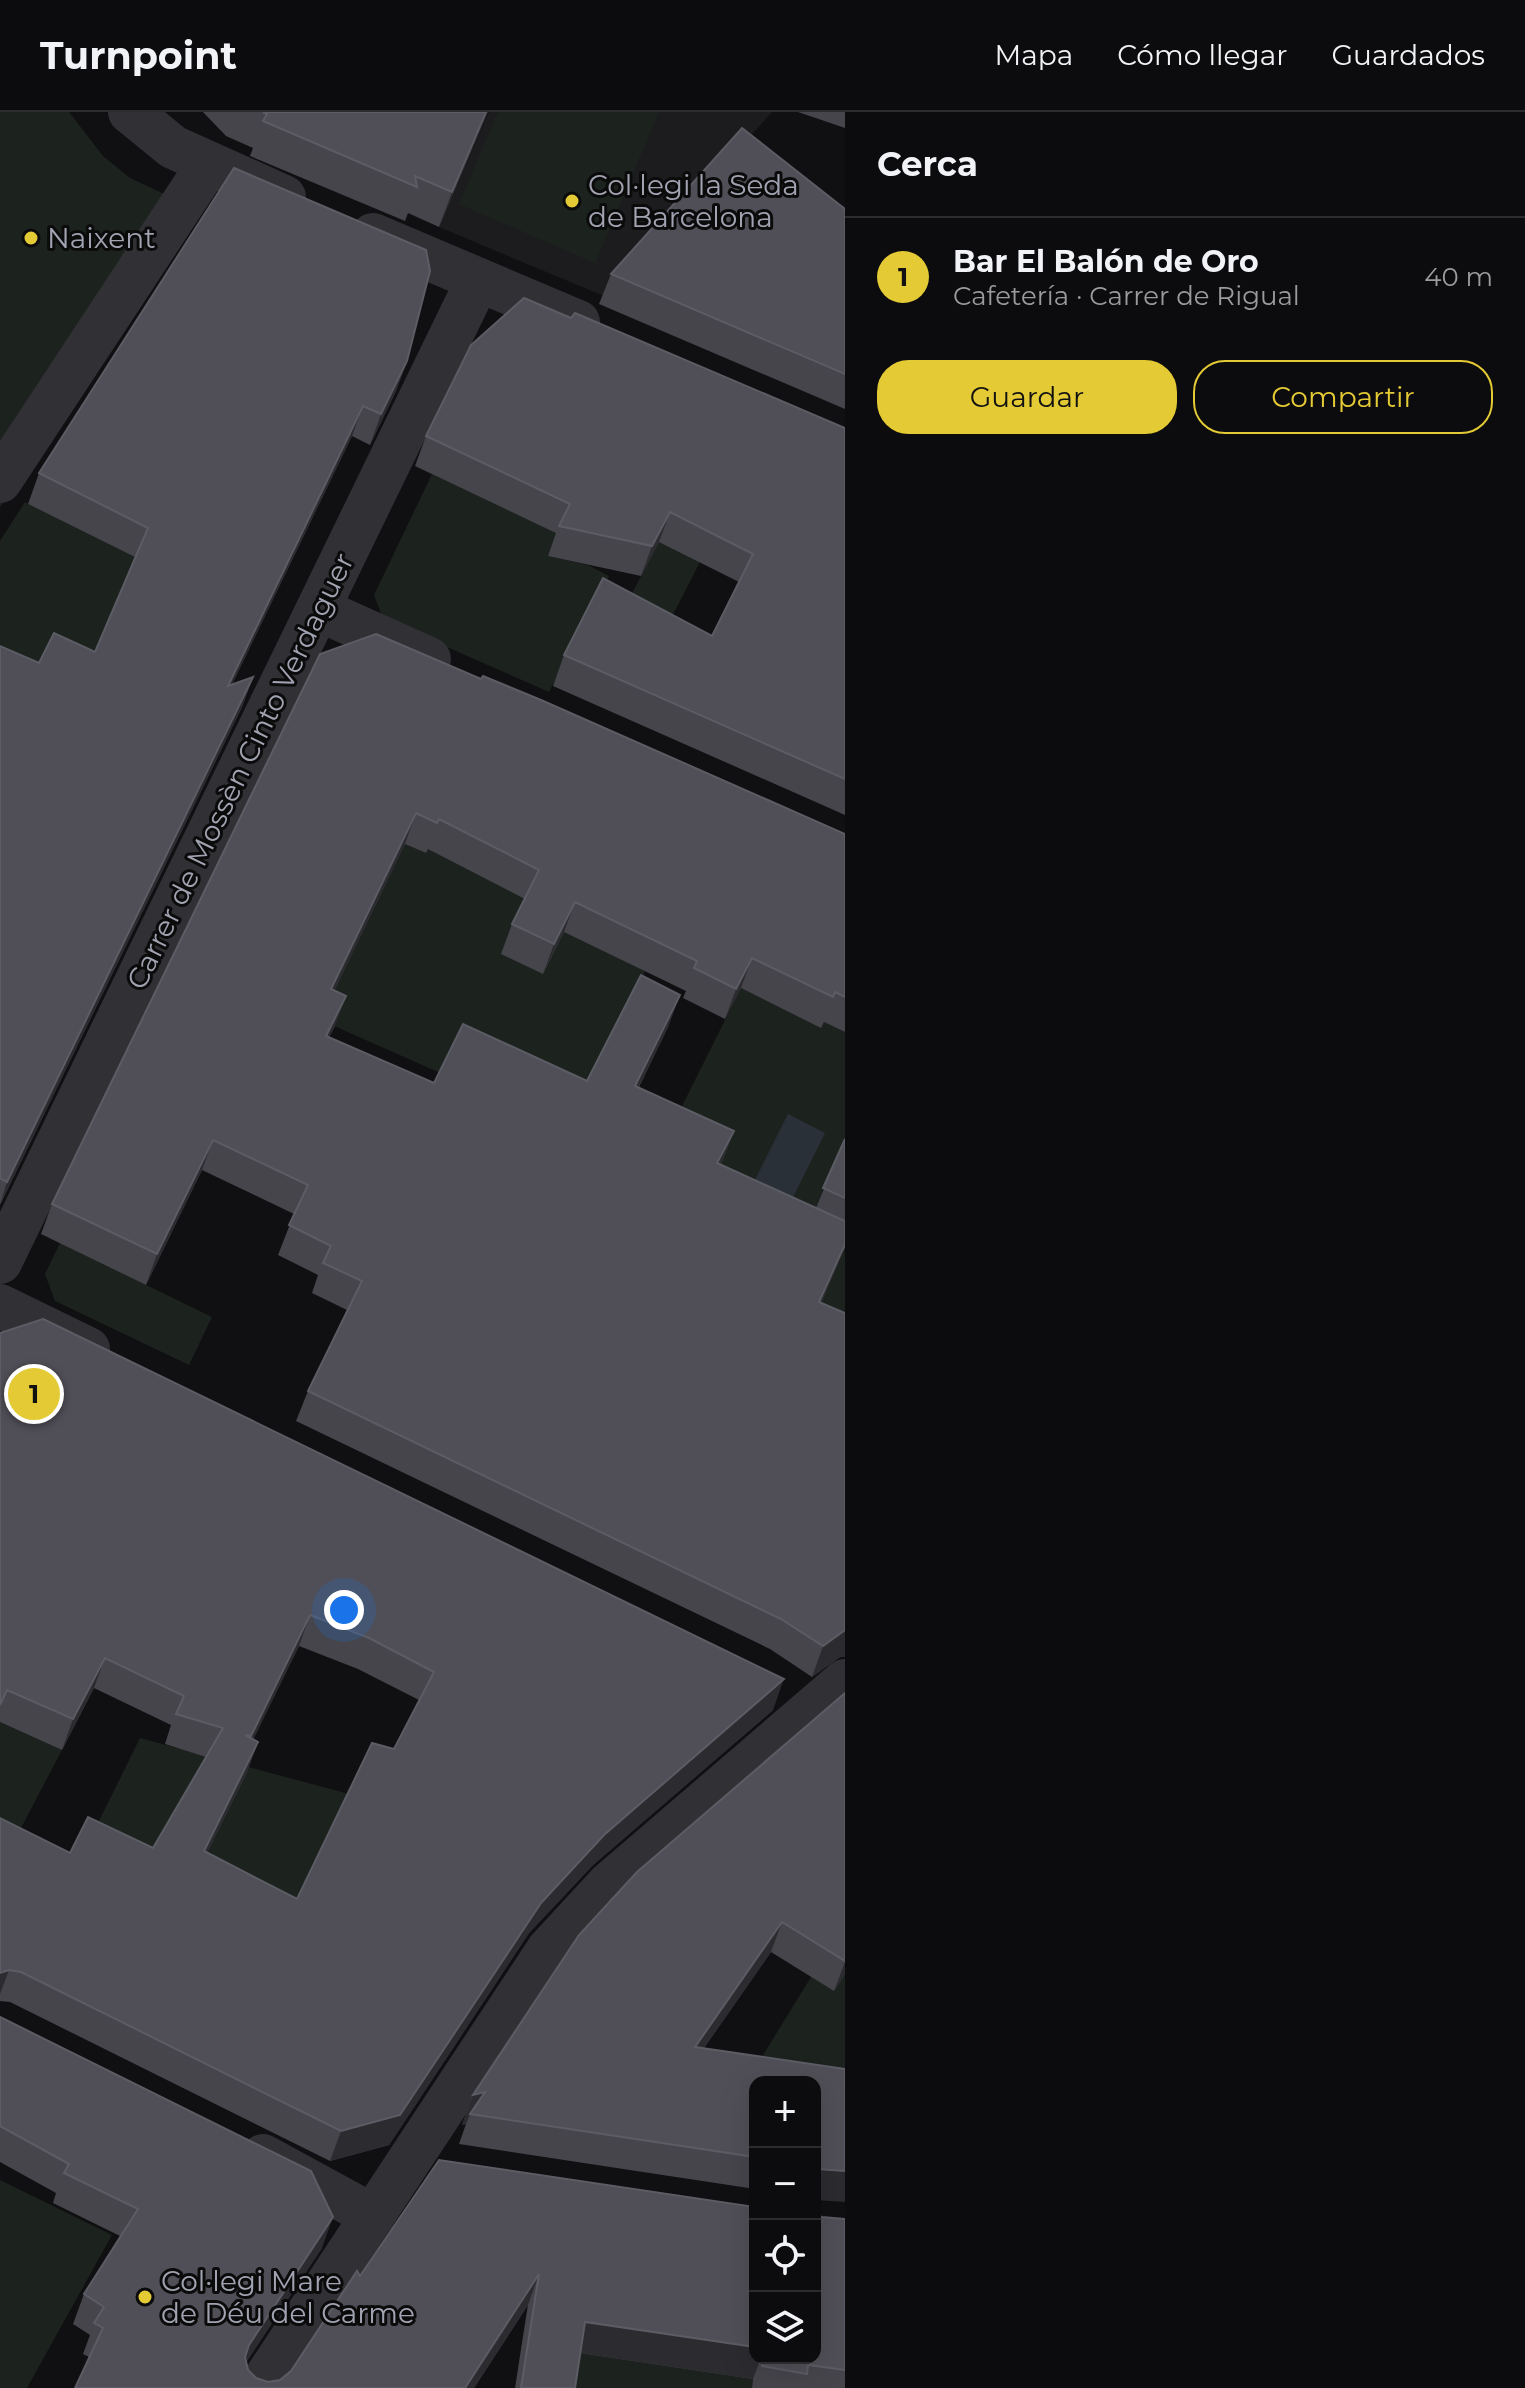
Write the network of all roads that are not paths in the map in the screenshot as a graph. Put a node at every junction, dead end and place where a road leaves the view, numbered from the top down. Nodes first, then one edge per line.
1 (130, 112) edge
2 (208, 165) junction
3 (478, 280) junction
4 (610, 336) edge
5 (0, 481) edge
6 (320, 610) junction
7 (464, 674) edge
8 (0, 1262) edge
9 (0, 1306) edge
10 (131, 1369) edge
11 (845, 1681) edge
12 (226, 2137) edge
13 (373, 2216) junction
14 (259, 2388) edge

1 - 2 street
2 - 3 street
2 - 5 street
3 - 4 street
3 - 6 street, Carrer de Mossèn Cinto Verdaguer
6 - 7 street
6 - 8 street, Carrer de Mossèn Cinto Verdaguer
9 - 10 street
11 - 13 street
12 - 13 street
13 - 14 street

